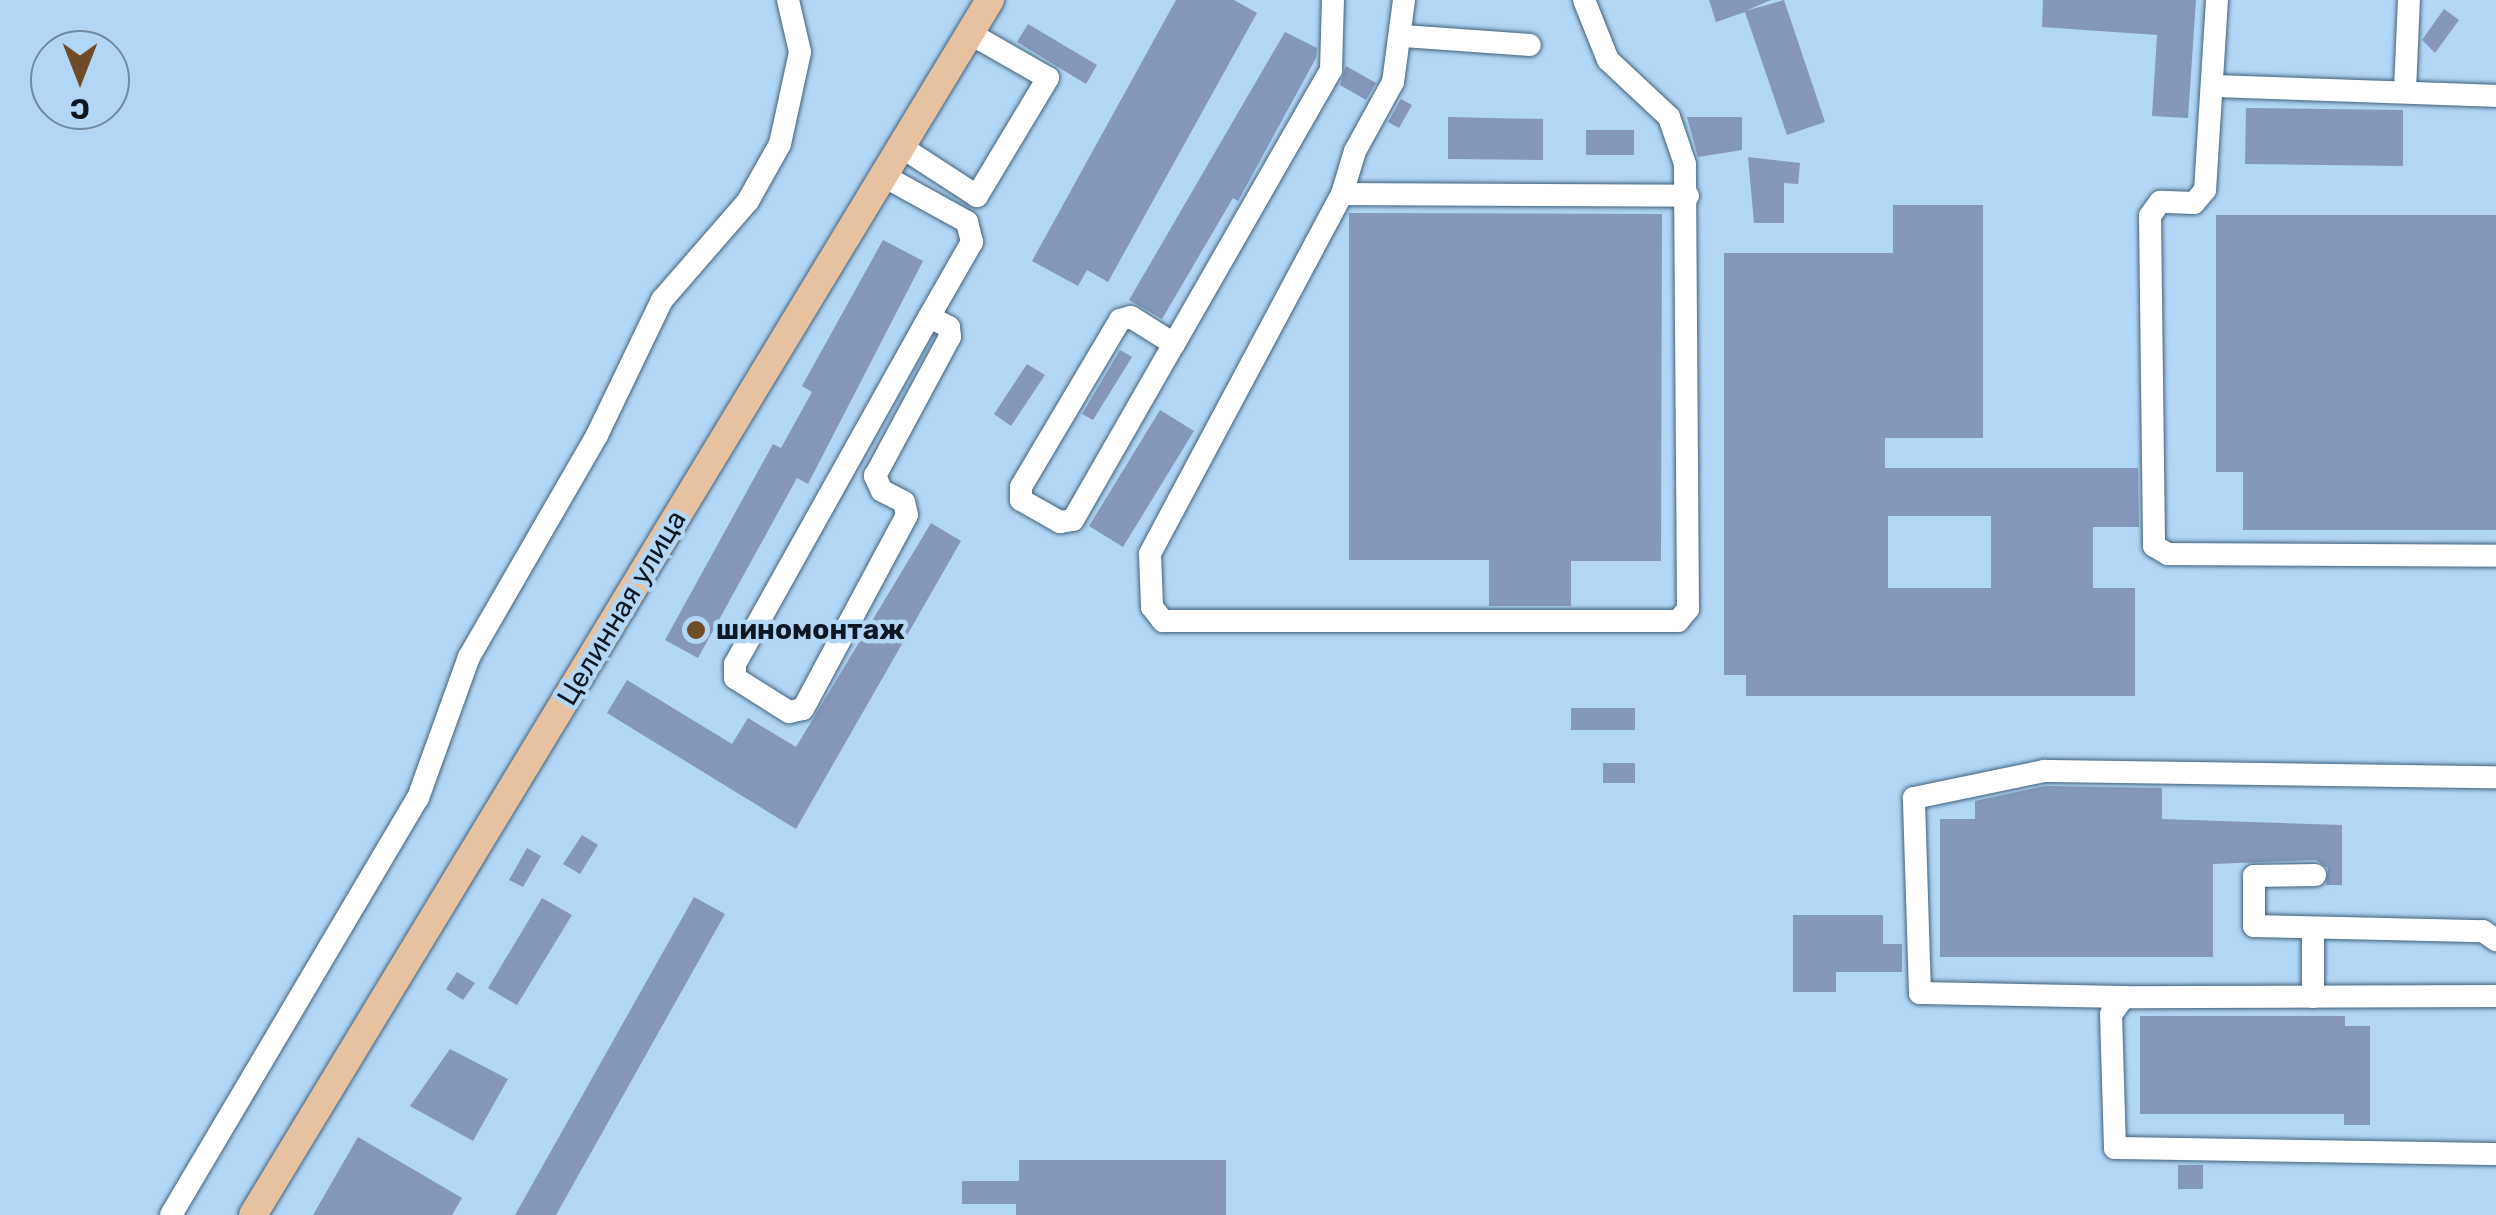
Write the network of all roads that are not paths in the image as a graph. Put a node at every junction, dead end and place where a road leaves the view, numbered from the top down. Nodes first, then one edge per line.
1 (788, 0) edge
2 (990, 0) edge
3 (1333, 0) edge
4 (1404, 0) edge
5 (1584, 0) edge
6 (2217, 0) edge
7 (2409, 0) edge
8 (969, 33) junction
9 (1404, 36) junction
10 (1530, 45) dead end
11 (2212, 86) junction
12 (2404, 90) junction
13 (2496, 96) edge
14 (900, 146) junction
15 (882, 174) junction
16 (1342, 194) junction
17 (1688, 196) junction
18 (930, 317) junction
19 (1174, 344) junction
20 (2496, 556) edge
21 (2496, 777) edge
22 (2315, 875) dead end
23 (2313, 929) junction
24 (2496, 940) edge
25 (2496, 996) edge
26 (2124, 997) junction
27 (2313, 997) junction
28 (2496, 1154) edge
29 (171, 1215) edge
30 (253, 1215) edge

1 - 29 lane
2 - 8 main road, Целинная улица
3 - 19 lane
4 - 9 lane
5 - 17 lane
6 - 11 lane
7 - 12 lane
8 - 14 main road, Целинная улица
8 - 14 lane
9 - 10 lane
9 - 16 lane
11 - 12 lane
11 - 20 lane
12 - 13 lane
14 - 15 main road, Целинная улица
15 - 18 lane
15 - 30 main road, Целинная улица
16 - 17 lane
16 - 17 lane
18 - 18 lane
19 - 19 lane
21 - 26 lane
22 - 23 lane
23 - 24 lane
23 - 27 lane
25 - 27 lane
26 - 27 lane
26 - 28 lane

